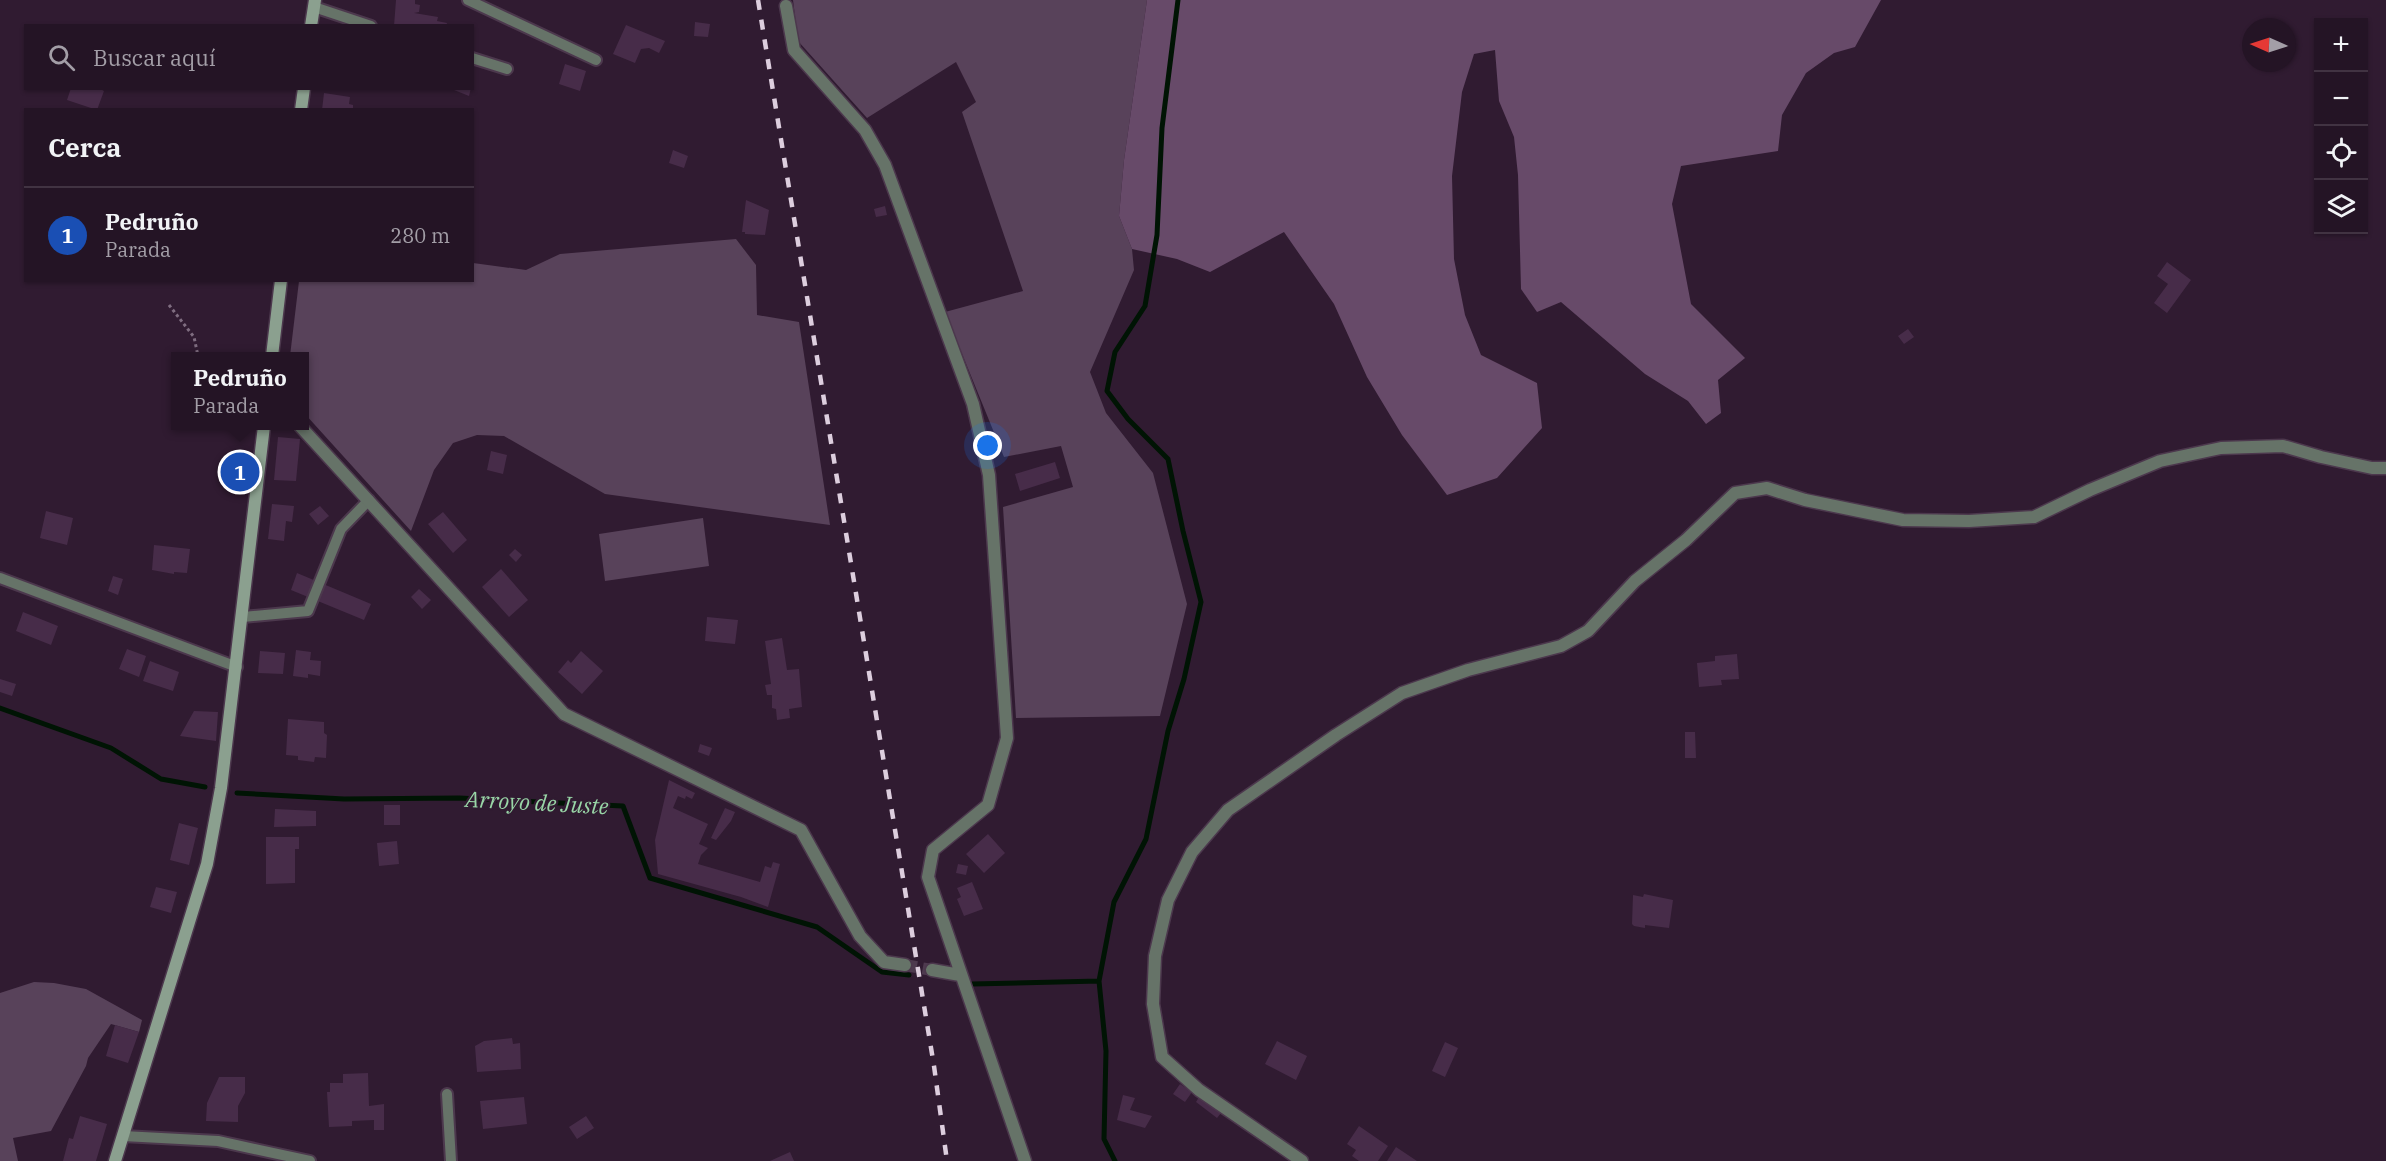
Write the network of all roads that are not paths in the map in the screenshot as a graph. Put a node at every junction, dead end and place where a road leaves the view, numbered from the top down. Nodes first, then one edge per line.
1 (468, 0) edge
2 (785, 3) edge
3 (315, 4) edge
4 (311, 24) edge
5 (366, 24) edge
6 (474, 59) edge
7 (596, 60) dead end
8 (507, 69) dead end
9 (304, 90) edge
10 (301, 108) edge
11 (281, 282) edge
12 (273, 352) edge
13 (264, 430) edge
14 (304, 430) edge
15 (2386, 468) edge
16 (369, 500) junction
17 (0, 578) edge
18 (243, 617) junction
19 (237, 667) junction
20 (904, 965) tunnel mouth
21 (932, 970) tunnel mouth
22 (960, 975) junction
23 (447, 1094) dead end
24 (123, 1136) junction
25 (115, 1161) edge
26 (310, 1161) edge
27 (452, 1161) edge
28 (1025, 1161) edge
29 (1302, 1161) edge

1 - 7 lane
2 - 22 street
3 - 4 street
3 - 5 lane
6 - 8 lane
9 - 10 street
11 - 12 street
13 - 18 street
14 - 16 street
15 - 29 street
16 - 18 lane
16 - 20 street
17 - 19 lane
18 - 19 street
19 - 24 street
21 - 22 street
22 - 28 street
23 - 27 lane
24 - 25 street
24 - 26 lane

